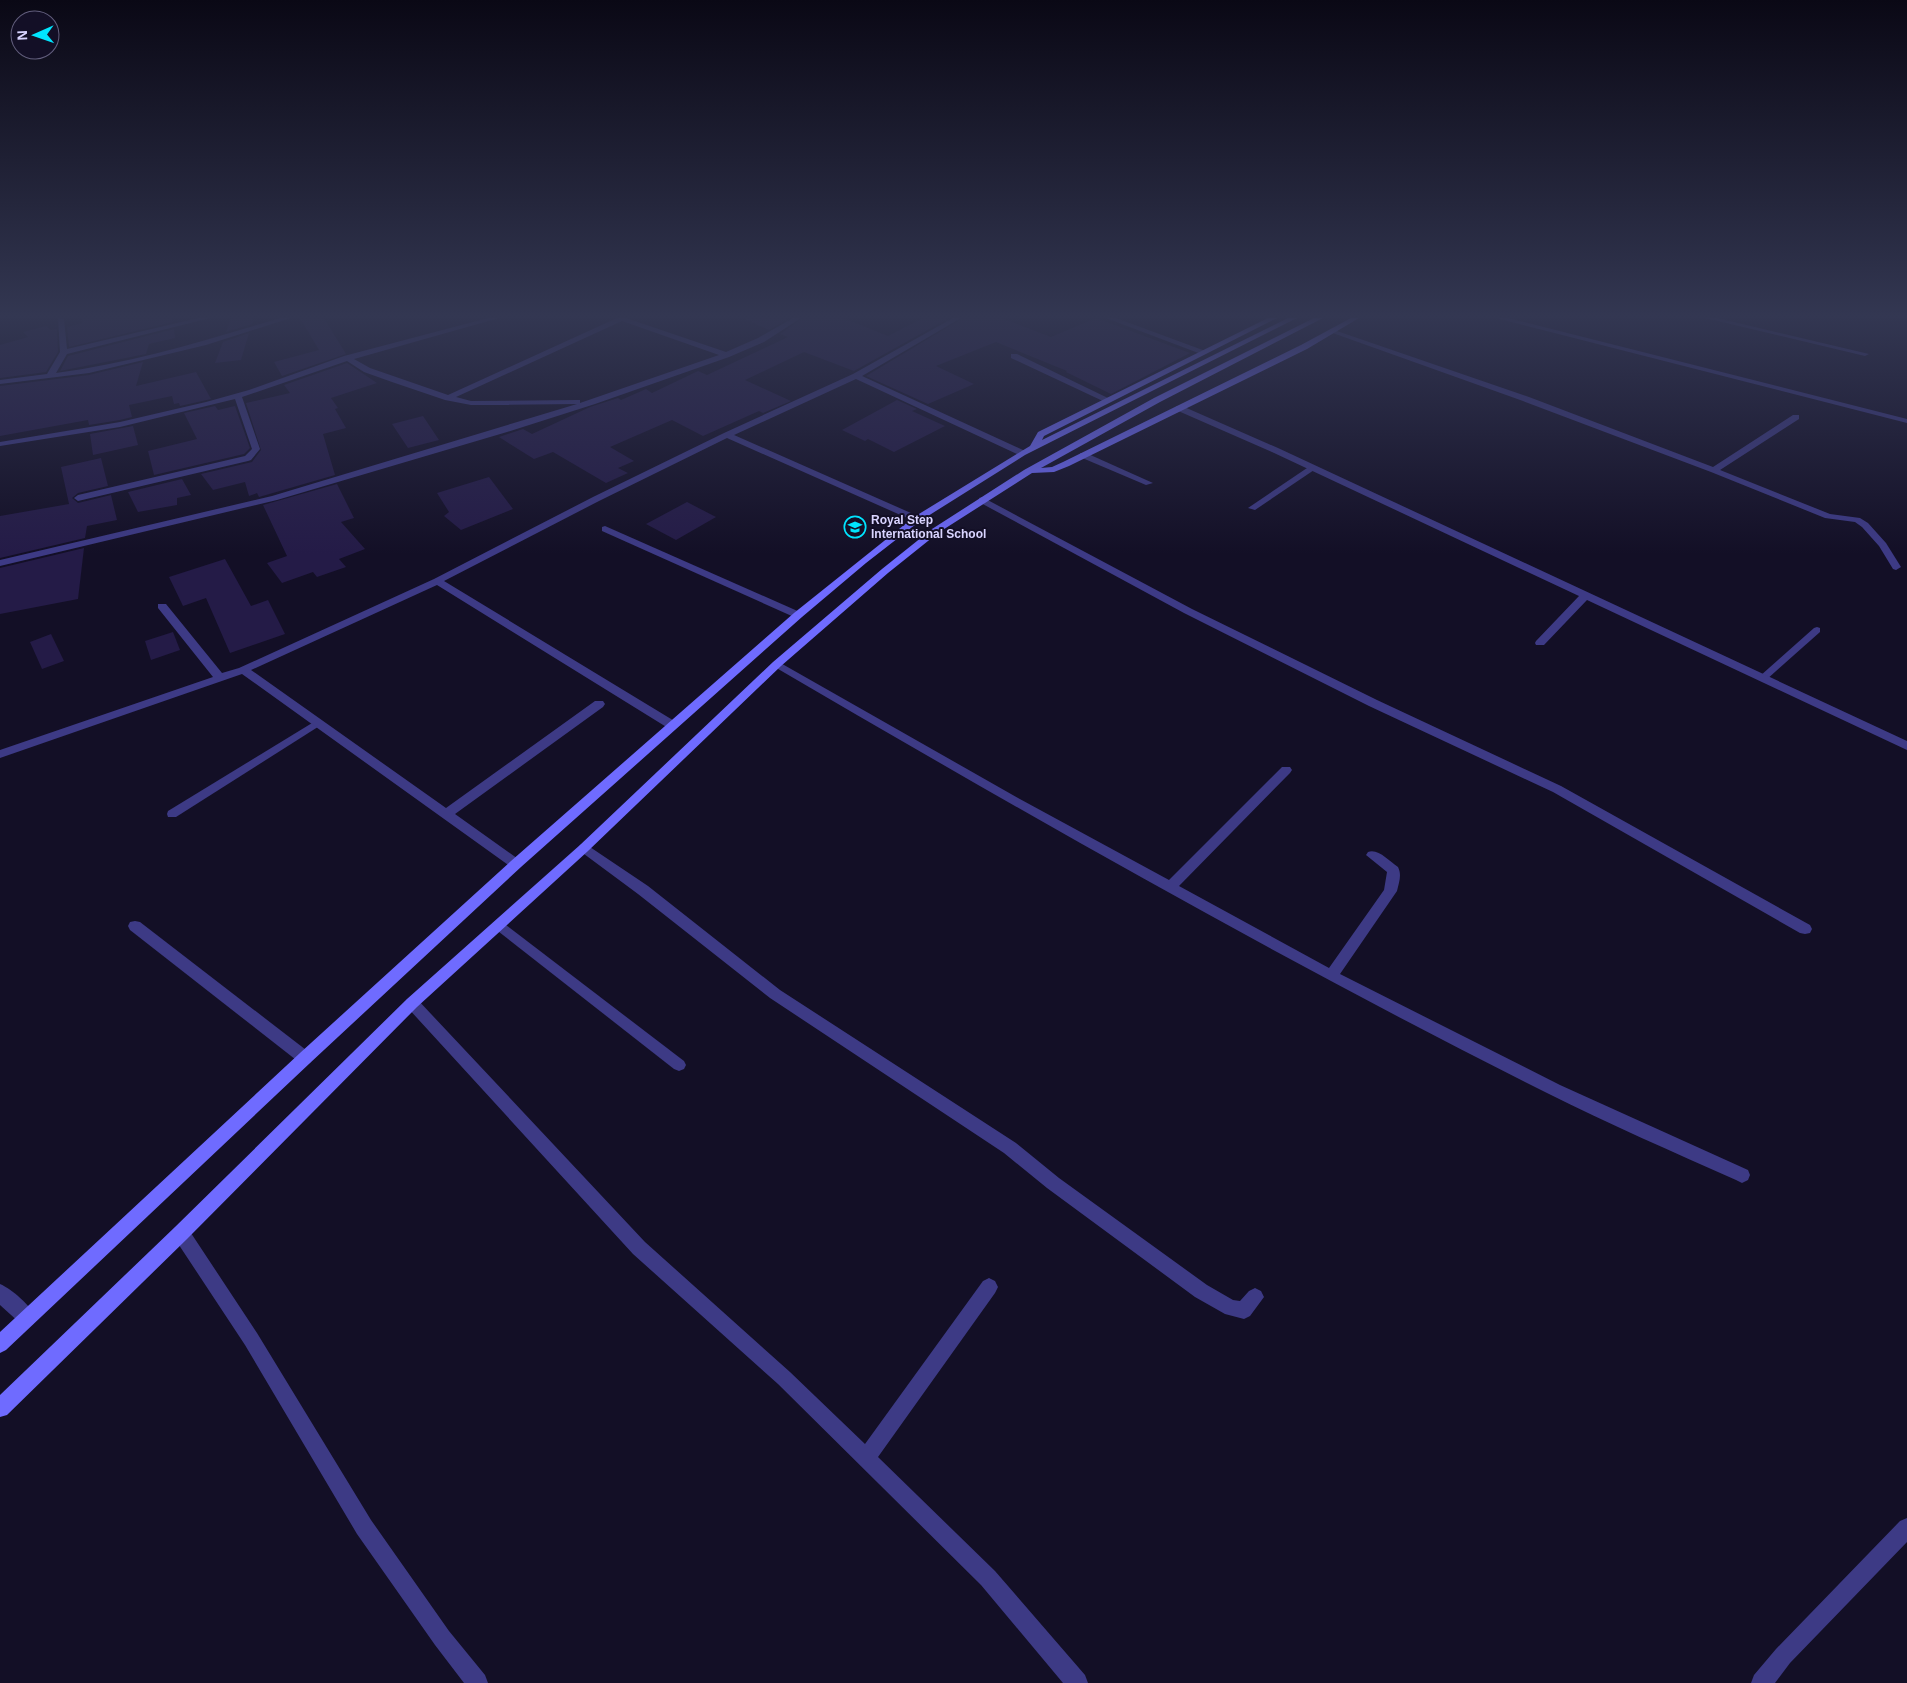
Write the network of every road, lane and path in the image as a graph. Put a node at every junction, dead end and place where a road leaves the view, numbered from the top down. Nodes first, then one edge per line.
1 (238, 396) edge
2 (236, 397) edge
3 (444, 397) edge
4 (451, 397) edge
5 (608, 397) edge
6 (811, 397) edge
7 (903, 397) edge
8 (1101, 397) edge
9 (1115, 397) edge
10 (1137, 397) edge
11 (1164, 397) edge
12 (1202, 397) edge
13 (1519, 397) edge
14 (1813, 397) edge
15 (448, 398) junction
16 (1108, 400) junction
17 (592, 402) junction
18 (1179, 408) junction
19 (1796, 417) dead end
20 (1907, 420) edge
21 (727, 435) junction
22 (0, 444) edge
23 (1082, 448) junction
24 (1027, 451) junction
25 (1313, 468) junction
26 (1714, 470) junction
27 (1149, 483) dead end
28 (78, 498) dead end
29 (982, 500) junction
30 (1252, 508) dead end
31 (917, 519) junction
32 (605, 529) dead end
33 (0, 563) edge
34 (1896, 567) dead end
35 (437, 581) junction
36 (1586, 595) junction
37 (162, 606) dead end
38 (798, 615) junction
39 (1817, 630) dead end
40 (1540, 643) dead end
41 (776, 664) junction
42 (243, 670) junction
43 (220, 678) junction
44 (1763, 678) junction
45 (599, 704) dead end
46 (317, 723) junction
47 (672, 725) junction
48 (1907, 746) edge
49 (0, 754) edge
50 (1286, 770) dead end
51 (172, 814) dead end
52 (446, 814) junction
53 (584, 848) junction
54 (1372, 855) dead end
55 (516, 864) junction
56 (1170, 887) junction
57 (498, 925) junction
58 (134, 926) dead end
59 (1805, 929) dead end
60 (1331, 976) junction
61 (412, 1003) junction
62 (305, 1058) junction
63 (679, 1065) dead end
64 (1742, 1175) dead end
65 (181, 1233) junction
66 (989, 1287) dead end
67 (0, 1293) edge
68 (1255, 1297) dead end
69 (28, 1318) junction
70 (0, 1344) edge
71 (0, 1408) edge
72 (866, 1458) junction
73 (1907, 1528) edge
74 (476, 1683) edge
75 (1077, 1683) edge
76 (1762, 1683) edge

1 - 28 street
2 - 22 street
3 - 15 street
4 - 15 street
5 - 17 street
6 - 21 street
7 - 24 street
8 - 16 street
9 - 16 main road
10 - 24 main road
11 - 23 main road
12 - 18 main road
13 - 26 street
14 - 20 street
15 - 17 street
16 - 24 main road
17 - 33 street
18 - 23 main road
18 - 25 street
19 - 26 street
21 - 31 street
21 - 35 street
23 - 27 street
23 - 29 main road
24 - 31 main road
25 - 30 lane
25 - 36 street
26 - 34 street
29 - 41 main road
29 - 59 street
31 - 38 main road
32 - 38 street
35 - 42 street
35 - 47 street
36 - 40 street
36 - 44 street
37 - 43 street
38 - 47 main road
39 - 44 lane
41 - 53 main road
41 - 56 street
42 - 43 street
42 - 46 street
43 - 49 street
44 - 48 street
45 - 52 street
46 - 51 lane
46 - 52 street
47 - 55 main road
50 - 56 street
52 - 55 street
53 - 57 main road
53 - 68 street
54 - 60 street
55 - 62 main road
56 - 60 street
57 - 61 main road
57 - 63 lane
58 - 62 street
60 - 64 street
61 - 65 main road
61 - 72 street
62 - 69 main road
65 - 71 main road
65 - 74 street
66 - 72 street
67 - 69 street
69 - 70 main road
72 - 75 street
73 - 76 street

